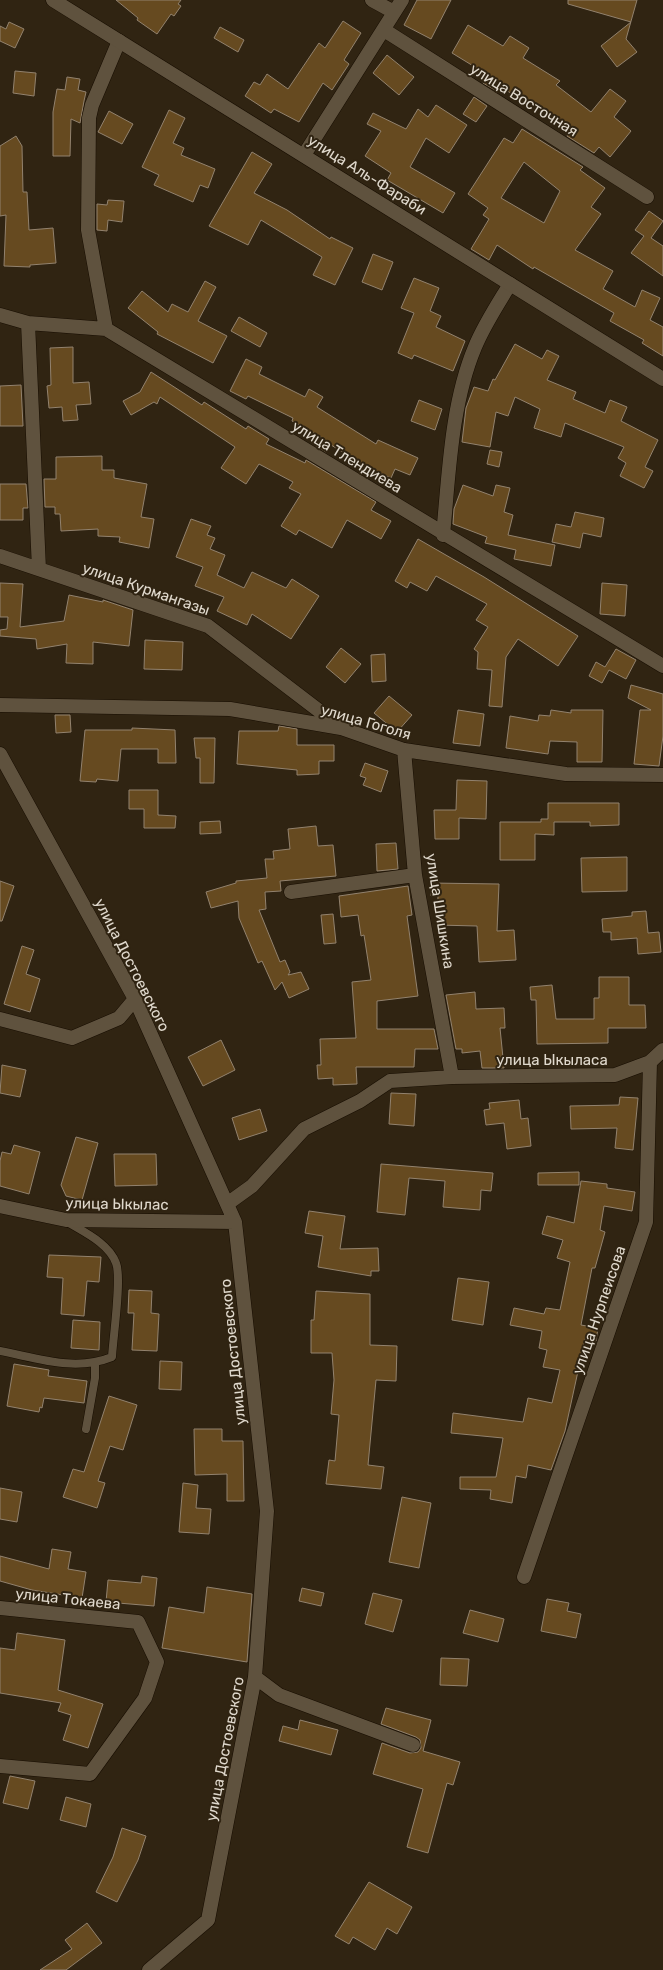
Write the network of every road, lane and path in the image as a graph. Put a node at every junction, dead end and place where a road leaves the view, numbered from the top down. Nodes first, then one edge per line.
1 (53, 0) edge
2 (372, 0) edge
3 (402, 0) edge
4 (394, 12) junction
5 (384, 30) junction
6 (119, 41) junction
7 (304, 155) junction
8 (647, 197) dead end
9 (510, 284) junction
10 (0, 315) edge
11 (28, 323) junction
12 (106, 329) junction
13 (663, 379) edge
14 (443, 535) junction
15 (0, 556) edge
16 (39, 569) junction
17 (663, 666) edge
18 (0, 705) edge
19 (341, 728) junction
20 (404, 750) junction
21 (0, 754) edge
22 (663, 775) edge
23 (415, 875) junction
24 (291, 892) dead end
25 (135, 999) junction
26 (0, 1019) edge
27 (663, 1050) edge
28 (650, 1062) junction
29 (452, 1076) junction
30 (227, 1204) junction
31 (0, 1206) edge
32 (66, 1220) junction
33 (235, 1222) junction
34 (0, 1351) edge
35 (95, 1364) junction
36 (86, 1428) dead end
37 (524, 1577) dead end
38 (0, 1608) edge
39 (255, 1677) junction
40 (412, 1745) dead end
41 (0, 1766) edge
42 (149, 1970) edge

1 - 6 street, улица Аль-Фараби
2 - 4 street
3 - 4 street
4 - 5 street
5 - 7 street
5 - 8 street, улица Восточная
6 - 7 street, улица Аль-Фараби
6 - 12 street
7 - 9 street, улица Аль-Фараби
9 - 13 street, улица Аль-Фараби
9 - 14 street
10 - 11 street, улица Тлендиева
11 - 12 street, улица Тлендиева
11 - 16 street
12 - 14 street, улица Тлендиева
14 - 17 street, улица Тлендиева
15 - 16 street, улица Курмангазы
16 - 19 street, улица Курмангазы
18 - 19 street, улица Гоголя
19 - 20 street, улица Гоголя
20 - 22 street, улица Гоголя
20 - 23 street, улица Шишкина
21 - 25 street, улица Достоевского
23 - 24 street
23 - 29 street, улица Шишкина
25 - 26 street
25 - 30 street, улица Достоевского
27 - 28 street
28 - 29 street, улица Ыкыласа
28 - 37 street, улица Нурпеисова
29 - 30 street, улица Ыкыласа
30 - 33 street, улица Достоевского
31 - 32 street, улица Ыкылас
32 - 33 street, улица Ыкылас
32 - 35 lane
33 - 39 street, улица Достоевского
34 - 35 lane
35 - 36 lane
38 - 41 street, улица Токаева
39 - 40 street
39 - 42 street, улица Достоевского

